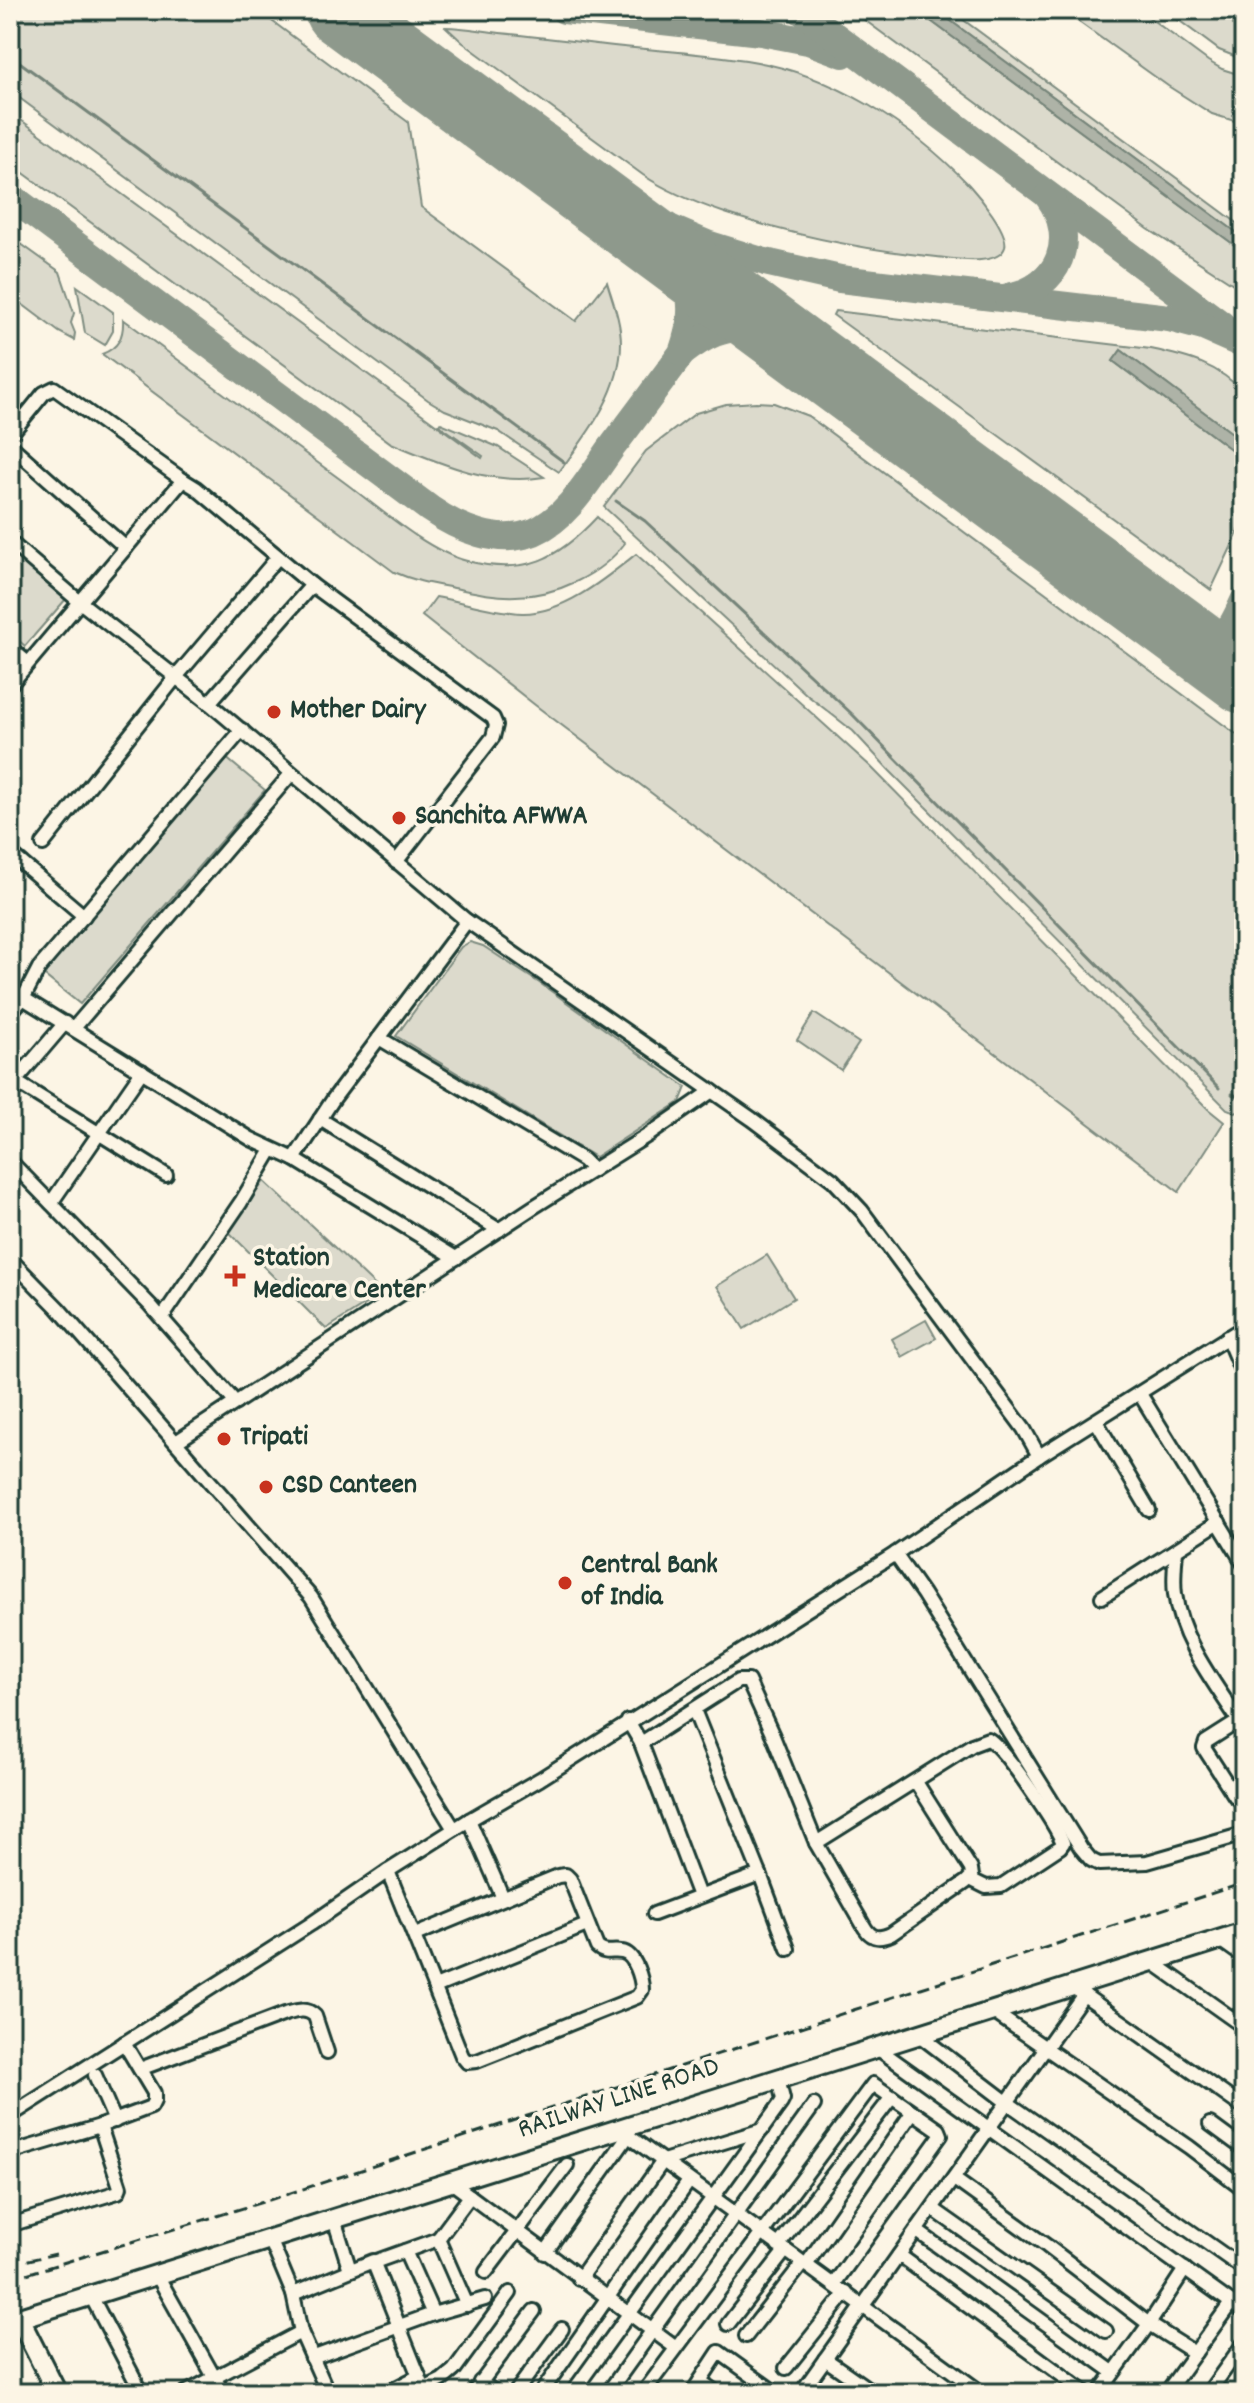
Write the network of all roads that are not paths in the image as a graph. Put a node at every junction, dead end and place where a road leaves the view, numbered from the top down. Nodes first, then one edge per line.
1 (10, 435) edge
2 (10, 445) edge
3 (183, 480) junction
4 (10, 542) edge
5 (126, 548) junction
6 (278, 557) junction
7 (312, 585) junction
8 (80, 602) junction
9 (10, 648) edge
10 (28, 663) junction
11 (176, 677) junction
12 (10, 685) edge
13 (209, 703) junction
14 (242, 730) junction
15 (291, 774) junction
16 (43, 844) dead end
17 (10, 853) edge
18 (396, 862) junction
19 (84, 916) junction
20 (467, 921) junction
21 (10, 990) edge
22 (24, 997) junction
23 (10, 1013) edge
24 (70, 1026) junction
25 (379, 1038) junction
26 (142, 1071) junction
27 (13, 1084) edge
28 (712, 1091) junction
29 (320, 1119) junction
30 (100, 1134) junction
31 (272, 1150) junction
32 (294, 1159) junction
33 (10, 1161) edge
34 (593, 1170) junction
35 (166, 1175) dead end
36 (51, 1203) junction
37 (499, 1230) junction
38 (456, 1258) junction
39 (10, 1259) edge
40 (162, 1318) junction
41 (1244, 1327) edge
42 (1227, 1337) junction
43 (1244, 1377) edge
44 (1140, 1394) junction
45 (236, 1403) junction
46 (1096, 1421) junction
47 (176, 1442) junction
48 (1039, 1456) junction
49 (1149, 1510) dead end
50 (1219, 1522) junction
51 (1176, 1550) junction
52 (895, 1554) junction
53 (1244, 1564) edge
54 (1102, 1597) dead end
55 (694, 1710) junction
56 (628, 1721) junction
57 (1242, 1726) edge
58 (641, 1743) junction
59 (916, 1782) junction
60 (1244, 1799) edge
61 (469, 1820) junction
62 (454, 1829) junction
63 (1244, 1834) edge
64 (816, 1843) junction
65 (388, 1871) junction
66 (760, 1874) junction
67 (970, 1879) junction
68 (699, 1896) junction
69 (503, 1898) junction
70 (654, 1914) dead end
71 (587, 1925) junction
72 (1244, 1932) edge
73 (415, 1935) junction
74 (1220, 1940) junction
75 (788, 1949) dead end
76 (1244, 1957) edge
77 (1151, 1961) junction
78 (435, 1987) junction
79 (1078, 1990) junction
80 (992, 2011) junction
81 (1244, 2027) edge
82 (919, 2035) junction
83 (124, 2043) junction
84 (877, 2048) junction
85 (1045, 2049) junction
86 (327, 2052) dead end
87 (140, 2069) junction
88 (95, 2075) dead end
89 (778, 2079) junction
90 (892, 2097) junction
91 (1008, 2103) junction
92 (814, 2105) dead end
93 (1244, 2108) edge
94 (912, 2113) junction
95 (10, 2116) edge
96 (115, 2121) junction
97 (1210, 2124) dead end
98 (100, 2126) junction
99 (762, 2130) junction
100 (990, 2130) junction
101 (624, 2132) junction
102 (1244, 2149) edge
103 (10, 2153) edge
104 (663, 2161) junction
105 (567, 2165) dead end
106 (954, 2179) junction
107 (689, 2181) junction
108 (451, 2182) junction
109 (1244, 2189) edge
110 (470, 2196) junction
111 (713, 2198) junction
112 (933, 2209) junction
113 (735, 2215) junction
114 (334, 2219) junction
115 (10, 2225) edge
116 (517, 2231) junction
117 (917, 2231) junction
118 (761, 2233) junction
119 (270, 2239) junction
120 (438, 2239) junction
121 (781, 2248) junction
122 (405, 2251) junction
123 (545, 2253) junction
124 (899, 2255) junction
125 (374, 2262) junction
126 (804, 2264) junction
127 (1185, 2269) junction
128 (1244, 2269) edge
129 (350, 2270) junction
130 (486, 2272) dead end
131 (157, 2275) junction
132 (579, 2279) junction
133 (834, 2284) junction
134 (510, 2293) dead end
135 (846, 2293) junction
136 (293, 2294) junction
137 (91, 2296) junction
138 (606, 2298) junction
139 (485, 2299) dead end
140 (1231, 2303) junction
141 (467, 2305) junction
142 (864, 2305) junction
143 (534, 2311) dead end
144 (1244, 2312) edge
145 (433, 2314) junction
146 (628, 2314) junction
147 (15, 2320) edge
148 (728, 2324) dead end
149 (1149, 2324) junction
150 (399, 2326) junction
151 (562, 2329) dead end
152 (652, 2331) junction
153 (1106, 2331) dead end
154 (301, 2332) junction
155 (746, 2336) dead end
156 (1244, 2343) edge
157 (676, 2348) junction
158 (1195, 2353) junction
159 (312, 2358) junction
160 (825, 2359) junction
161 (786, 2368) dead end
162 (1113, 2372) junction
163 (419, 2376) junction
164 (215, 2378) junction
165 (700, 2381) junction
166 (476, 2388) edge
167 (426, 2391) edge
168 (609, 2391) edge
169 (388, 2392) edge
170 (57, 2393) edge
171 (142, 2393) edge
172 (185, 2393) edge
173 (223, 2393) edge
174 (328, 2393) edge
175 (496, 2393) edge
176 (515, 2393) edge
177 (541, 2393) edge
178 (572, 2393) edge
179 (643, 2393) edge
180 (692, 2393) edge
181 (717, 2393) edge
182 (776, 2393) edge
183 (801, 2393) edge
184 (874, 2393) edge
185 (982, 2393) edge
186 (1086, 2393) edge
187 (1099, 2393) edge
188 (1166, 2393) edge
189 (1208, 2393) edge

1 - 3 street
2 - 5 street
3 - 5 street
3 - 6 street
4 - 8 street
5 - 8 street
6 - 7 street
6 - 11 street
7 - 13 street
7 - 18 street
8 - 10 street
8 - 11 street
9 - 10 street
10 - 12 street
11 - 13 street
11 - 16 street
13 - 14 street
14 - 15 street
14 - 19 street
15 - 18 street
15 - 24 street
17 - 19 street
18 - 20 street
19 - 22 street
20 - 25 street
20 - 28 street
21 - 22 street
22 - 23 street
22 - 24 street
24 - 26 street
24 - 27 street
25 - 29 street
25 - 34 street
26 - 30 street
26 - 31 street
27 - 30 street
28 - 34 street
28 - 48 street
29 - 32 street
29 - 37 street
30 - 35 street
30 - 36 street
31 - 32 street
31 - 40 street
32 - 38 street
33 - 36 street
34 - 37 street
36 - 40 street
37 - 38 street
38 - 45 street
39 - 47 street
40 - 45 street
41 - 42 street
42 - 43 street
42 - 44 street
44 - 46 street
44 - 50 street
45 - 47 street
46 - 48 street
46 - 49 street
47 - 62 street
48 - 52 street
50 - 51 street
50 - 53 street
51 - 54 street
51 - 57 street
52 - 56 street
52 - 63 street
55 - 58 street
55 - 64 street
55 - 66 street
56 - 58 street
56 - 61 street
57 - 60 street
58 - 68 street
59 - 64 street
59 - 67 street
59 - 67 street
61 - 62 street
61 - 69 street
62 - 65 street
64 - 67 street
65 - 73 street
65 - 83 street
66 - 68 street
66 - 75 street
68 - 70 street
69 - 71 street
69 - 73 street
71 - 78 street
71 - 78 street
72 - 74 street, RAILWAY LINE ROAD
73 - 78 street
74 - 76 street
74 - 77 street, RAILWAY LINE ROAD
77 - 79 street, RAILWAY LINE ROAD
77 - 81 street
79 - 80 street, RAILWAY LINE ROAD
79 - 85 street
79 - 93 street
80 - 82 street, RAILWAY LINE ROAD
80 - 85 street
82 - 84 street, RAILWAY LINE ROAD
82 - 91 street
83 - 87 street
83 - 95 street
84 - 89 street, RAILWAY LINE ROAD
84 - 100 street
85 - 91 street
85 - 109 street
86 - 87 street
87 - 96 street
88 - 96 street
89 - 99 street
89 - 101 street, RAILWAY LINE ROAD
90 - 94 street
90 - 118 street
90 - 121 street
91 - 100 street
91 - 128 street
92 - 113 street
94 - 126 street
94 - 133 street
96 - 98 street
97 - 102 street
98 - 103 street
98 - 115 street
99 - 104 street
99 - 111 street
100 - 106 street
100 - 127 street
101 - 104 street
101 - 108 street, RAILWAY LINE ROAD
101 - 123 street
104 - 107 street
104 - 132 street
105 - 116 street
106 - 112 street
106 - 149 street
107 - 111 street
107 - 138 street
108 - 110 street
108 - 114 street, RAILWAY LINE ROAD
110 - 116 street
110 - 120 street
111 - 113 street
111 - 146 street
112 - 117 street
112 - 153 street
113 - 118 street
113 - 152 street
114 - 119 street, RAILWAY LINE ROAD
114 - 129 street
116 - 123 street
116 - 130 street
117 - 124 street
117 - 162 street
118 - 121 street
118 - 157 street
119 - 131 street, RAILWAY LINE ROAD
119 - 136 street
120 - 122 street
120 - 141 street
121 - 126 street
121 - 148 street
122 - 125 street
122 - 145 street
123 - 132 street
124 - 142 street
124 - 186 street
125 - 129 street
125 - 150 street
126 - 133 street
126 - 155 street
127 - 140 street
127 - 149 street
129 - 136 street
131 - 137 street, RAILWAY LINE ROAD
131 - 164 street
132 - 138 street
133 - 135 street
134 - 167 street
135 - 142 street
135 - 161 street
136 - 154 street
137 - 147 street, RAILWAY LINE ROAD
137 - 171 street
138 - 146 street
138 - 177 street
139 - 141 street
140 - 144 street
140 - 158 street
141 - 145 street
142 - 160 street
142 - 185 street
143 - 166 street
145 - 150 street
146 - 152 street
146 - 178 street
147 - 170 street
149 - 158 street
149 - 162 street
150 - 159 street
150 - 163 street
151 - 176 street
152 - 157 street
152 - 168 street
154 - 159 street
154 - 164 street
156 - 189 street
157 - 179 street
158 - 188 street
159 - 174 street
160 - 183 street
160 - 184 street
162 - 187 street
163 - 167 street
163 - 169 street
164 - 172 street
164 - 173 street
165 - 180 street
165 - 181 street
165 - 182 street
166 - 175 street

